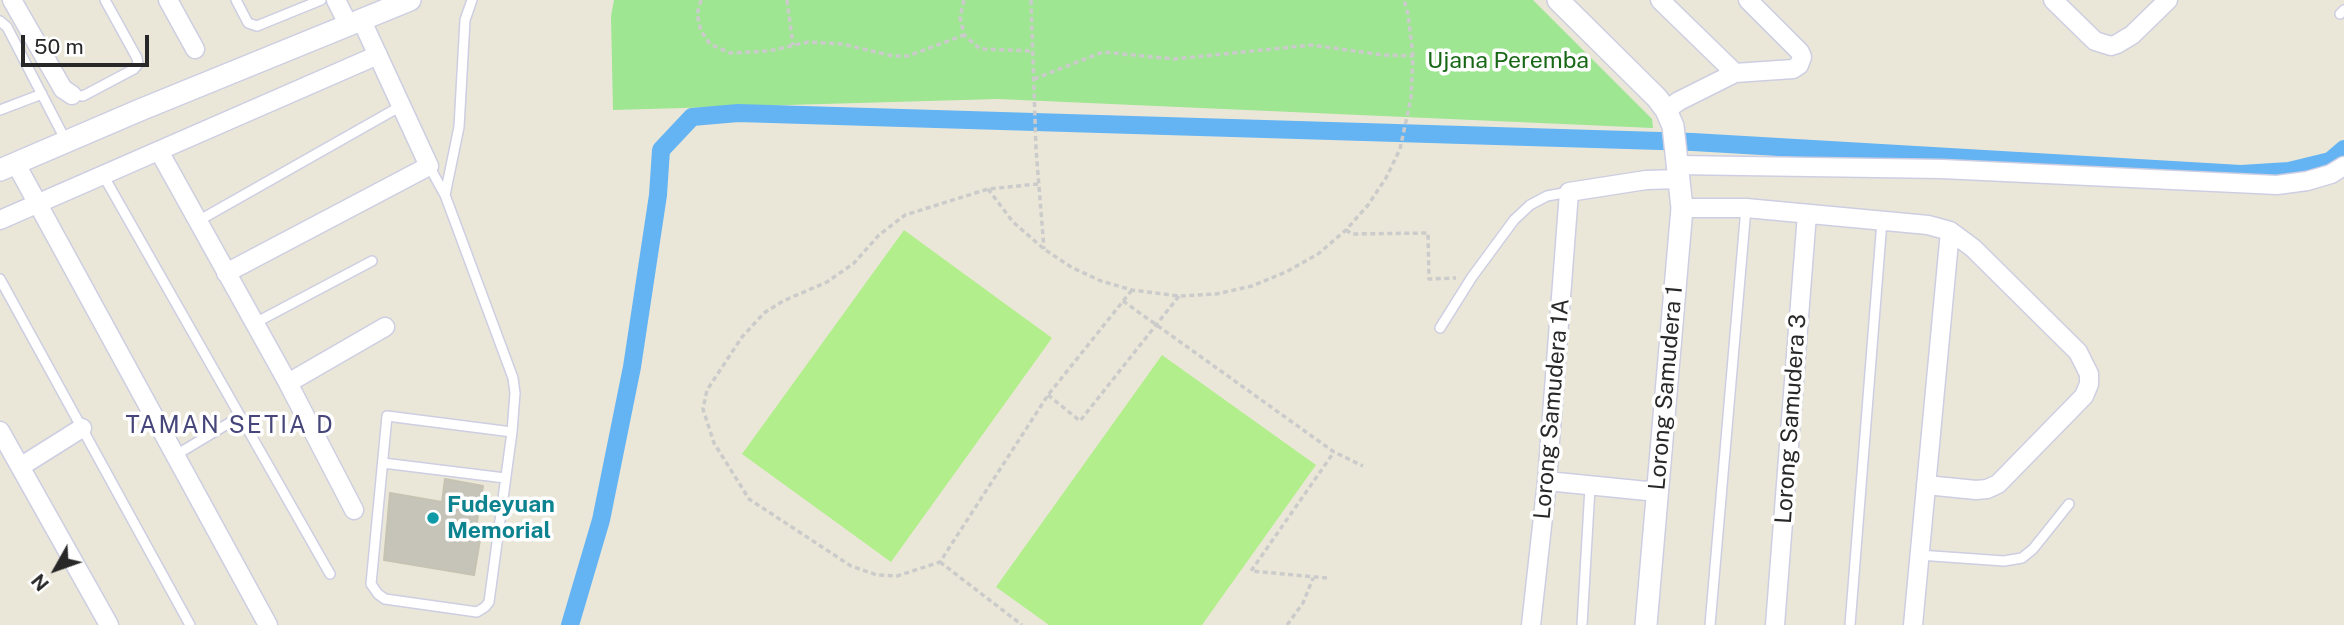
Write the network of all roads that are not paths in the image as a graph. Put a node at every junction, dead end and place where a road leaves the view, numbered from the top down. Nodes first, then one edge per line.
1 (12, 0) edge
2 (105, 0) edge
3 (168, 0) edge
4 (236, 0) edge
5 (321, 0) edge
6 (336, 0) edge
7 (410, 0) edge
8 (471, 0) edge
9 (1558, 0) edge
10 (1660, 0) edge
11 (2053, 0) edge
12 (2168, 0) edge
13 (1751, 1) edge
14 (302, 4) edge
15 (0, 21) edge
16 (355, 24) junction
17 (195, 49) dead end
18 (378, 55) junction
19 (1735, 74) junction
20 (42, 94) junction
21 (72, 95) joint
22 (401, 106) junction
23 (0, 110) edge
24 (1670, 118) junction
25 (67, 142) junction
26 (159, 150) junction
27 (1677, 165) junction
28 (429, 166) junction
29 (2344, 166) edge
30 (8, 167) edge
31 (103, 175) junction
32 (1569, 192) junction
33 (444, 195) junction
34 (38, 204) junction
35 (1682, 208) junction
36 (1746, 208) junction
37 (1807, 214) junction
38 (0, 220) edge
39 (198, 221) junction
40 (1882, 221) junction
41 (1950, 231) junction
42 (372, 261) dead end
43 (226, 273) junction
44 (0, 279) edge
45 (255, 323) junction
46 (385, 327) dead end
47 (1440, 328) dead end
48 (288, 383) junction
49 (239, 417) junction
50 (82, 428) junction
51 (0, 430) edge
52 (512, 432) junction
53 (176, 456) junction
54 (383, 463) junction
55 (20, 467) junction
56 (505, 478) junction
57 (1548, 481) junction
58 (1926, 485) junction
59 (1590, 486) junction
60 (1657, 492) junction
61 (2069, 504) dead end
62 (354, 510) dead end
63 (1919, 555) junction
64 (330, 574) dead end
65 (109, 625) edge
66 (190, 625) edge
67 (268, 625) edge
68 (1531, 625) edge
69 (1582, 625) edge
70 (1646, 625) edge
71 (1710, 625) edge
72 (1775, 625) edge
73 (1850, 625) edge
74 (1913, 625) edge

1 - 21 street
2 - 21 lane
3 - 17 street
4 - 14 lane
5 - 14 lane
6 - 16 street
7 - 16 street
8 - 33 lane
9 - 24 street
10 - 19 street
11 - 12 street
13 - 19 street
15 - 20 lane
16 - 18 street
16 - 25 street
18 - 22 street
18 - 26 street
19 - 24 street
20 - 23 lane
20 - 25 lane
22 - 28 street
22 - 39 lane
24 - 27 street, Lorong Samudera 1
25 - 30 street
26 - 31 street
26 - 39 street
27 - 29 street
27 - 32 street
27 - 35 street, Lorong Samudera 1
28 - 33 lane
28 - 43 street
30 - 34 street
31 - 34 street
31 - 49 lane
32 - 47 lane
32 - 57 street, Lorong Samudera 1A
33 - 52 lane
34 - 38 street
34 - 53 street
35 - 36 street
35 - 60 street, Lorong Samudera 1
36 - 37 street
36 - 71 lane
37 - 40 street
37 - 72 street, Lorong Samudera 3
39 - 43 street
40 - 41 street
40 - 73 lane
41 - 58 street
41 - 58 street
42 - 45 lane
43 - 45 street
44 - 50 lane
45 - 48 street
46 - 48 street
48 - 62 street
49 - 53 lane
49 - 64 lane
50 - 55 street
50 - 66 lane
51 - 55 street
52 - 54 lane
52 - 56 lane
53 - 67 street
54 - 56 lane
54 - 56 lane
55 - 65 street
57 - 59 street
57 - 68 street, Lorong Samudera 1A
58 - 63 street
59 - 60 street
59 - 69 lane
60 - 70 street, Lorong Samudera 1
61 - 63 lane
63 - 74 street

